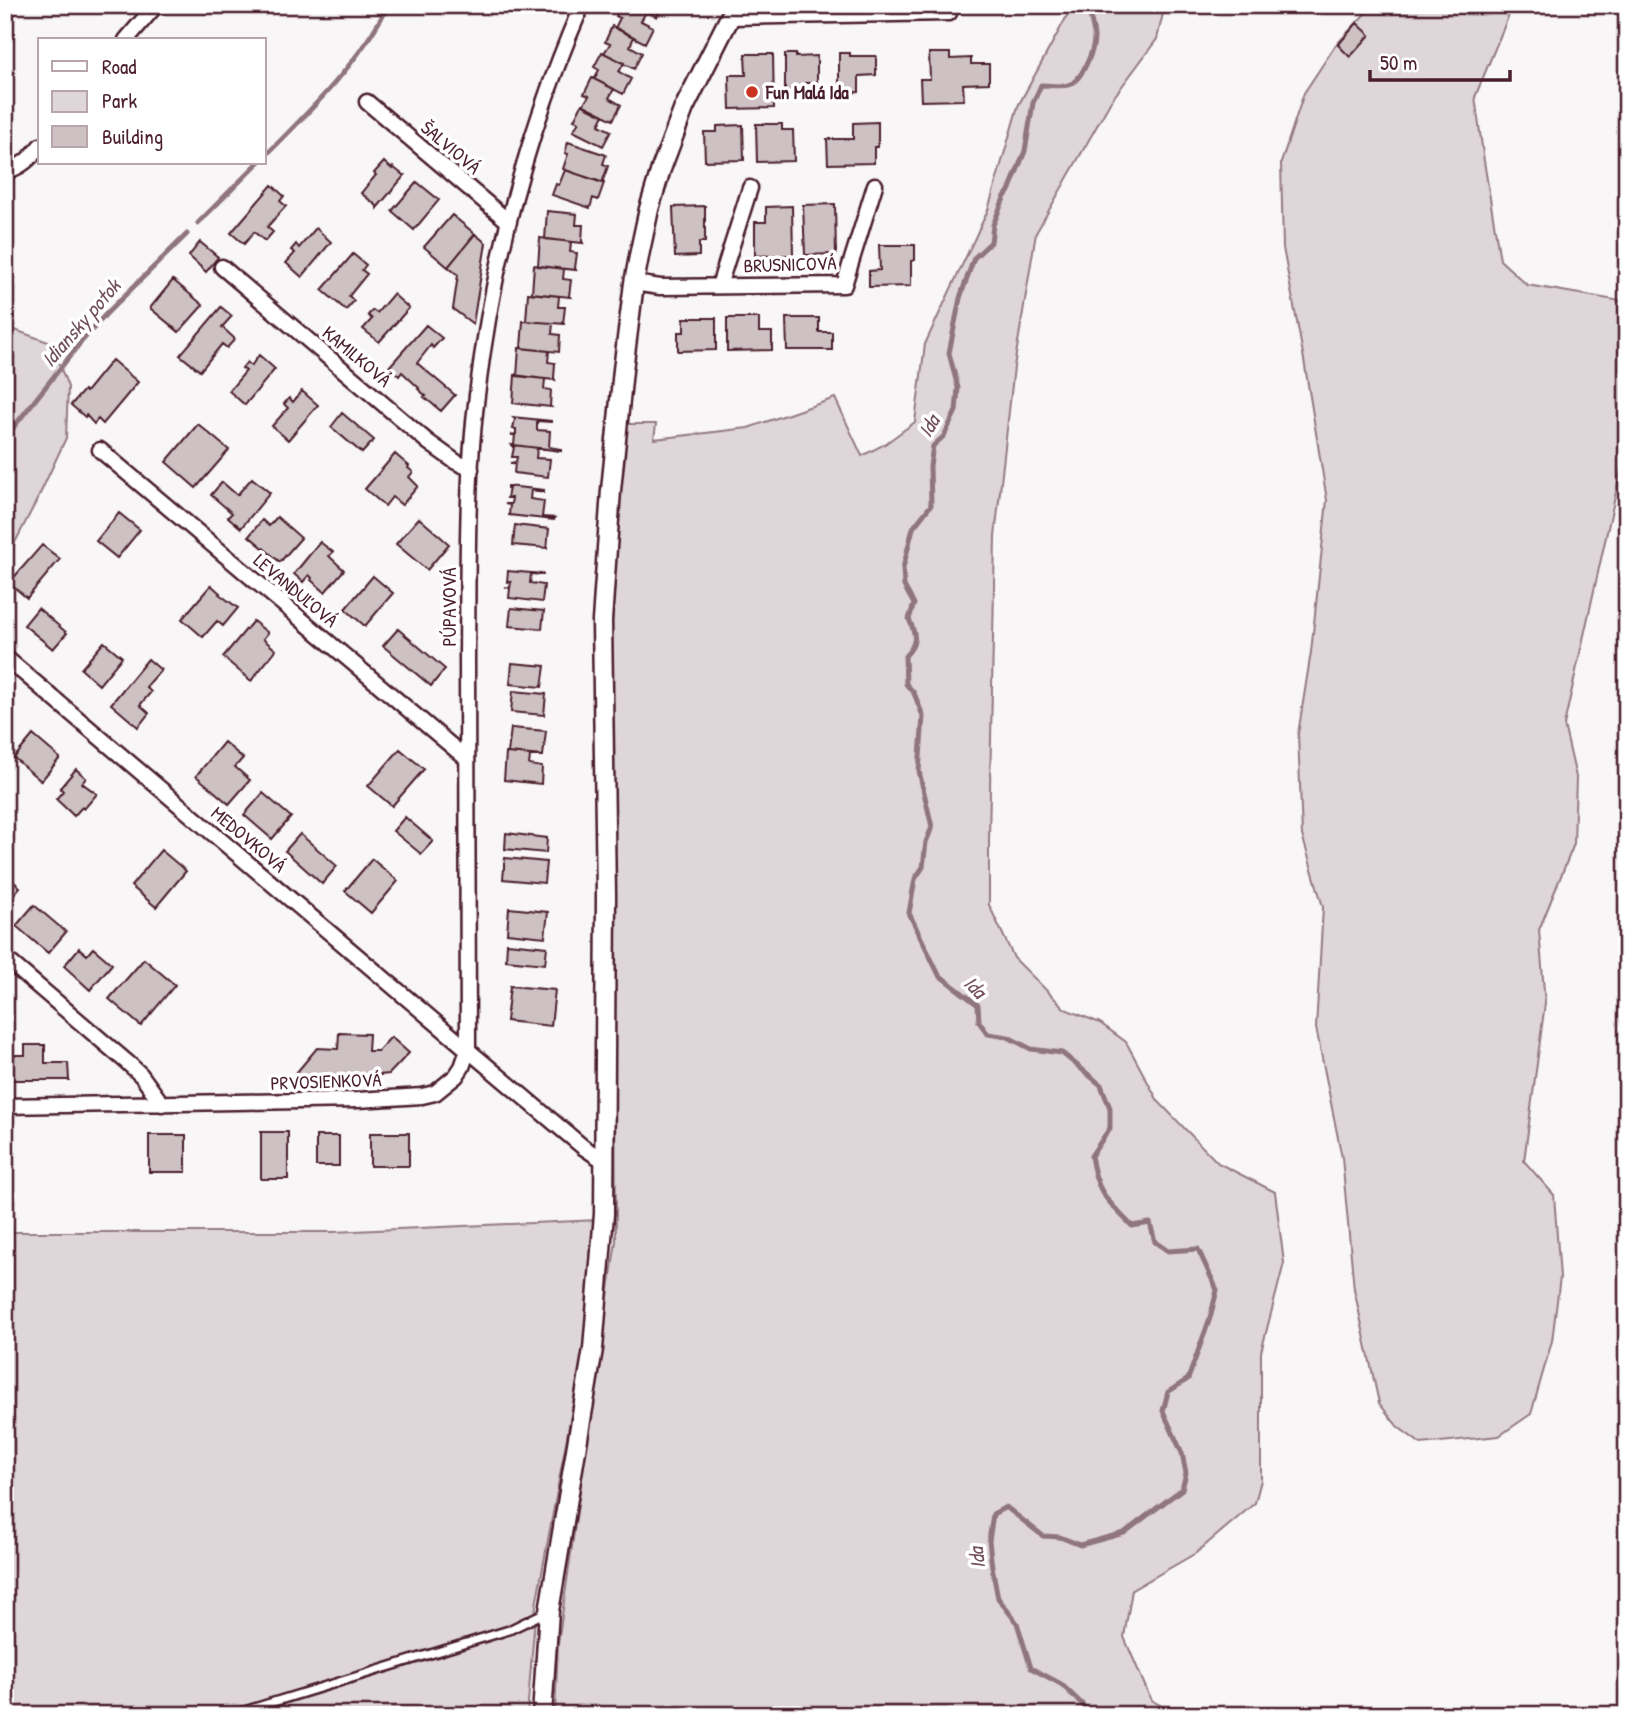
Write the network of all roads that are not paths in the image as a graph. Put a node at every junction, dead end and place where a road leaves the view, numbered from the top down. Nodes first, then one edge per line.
1 (156, 5) edge
2 (582, 5) edge
3 (732, 11) edge
4 (949, 13) dead end
5 (127, 38) edge
6 (368, 102) dead end
7 (38, 148) edge
8 (5, 172) edge
9 (875, 185) dead end
10 (750, 188) dead end
11 (509, 222) junction
12 (222, 267) dead end
13 (634, 284) junction
14 (719, 286) junction
15 (100, 450) dead end
16 (471, 469) junction
17 (5, 657) edge
18 (467, 759) junction
19 (5, 958) edge
20 (468, 1050) junction
21 (162, 1104) junction
22 (5, 1105) edge
23 (604, 1161) junction
24 (549, 1611) junction
25 (231, 1715) edge
26 (542, 1715) edge

1 - 5 street
2 - 11 street, PÚPAVOVÁ
3 - 4 street
3 - 13 street
6 - 11 street, ŠALVIOVÁ
7 - 8 street
9 - 14 street, BRUSNICOVÁ
10 - 14 street, BRUSNICOVÁ
11 - 16 street, PÚPAVOVÁ
12 - 16 street, KAMILKOVÁ
13 - 14 street, BRUSNICOVÁ
13 - 23 street
15 - 18 street, LEVANDUĽOVÁ
16 - 18 street, PÚPAVOVÁ
17 - 20 street, MEDOVKOVÁ
18 - 20 street, PÚPAVOVÁ
19 - 21 street
20 - 21 street, PRVOSIENKOVÁ
20 - 23 street
21 - 22 street, PRVOSIENKOVÁ
23 - 24 street
24 - 25 lane
24 - 26 street

